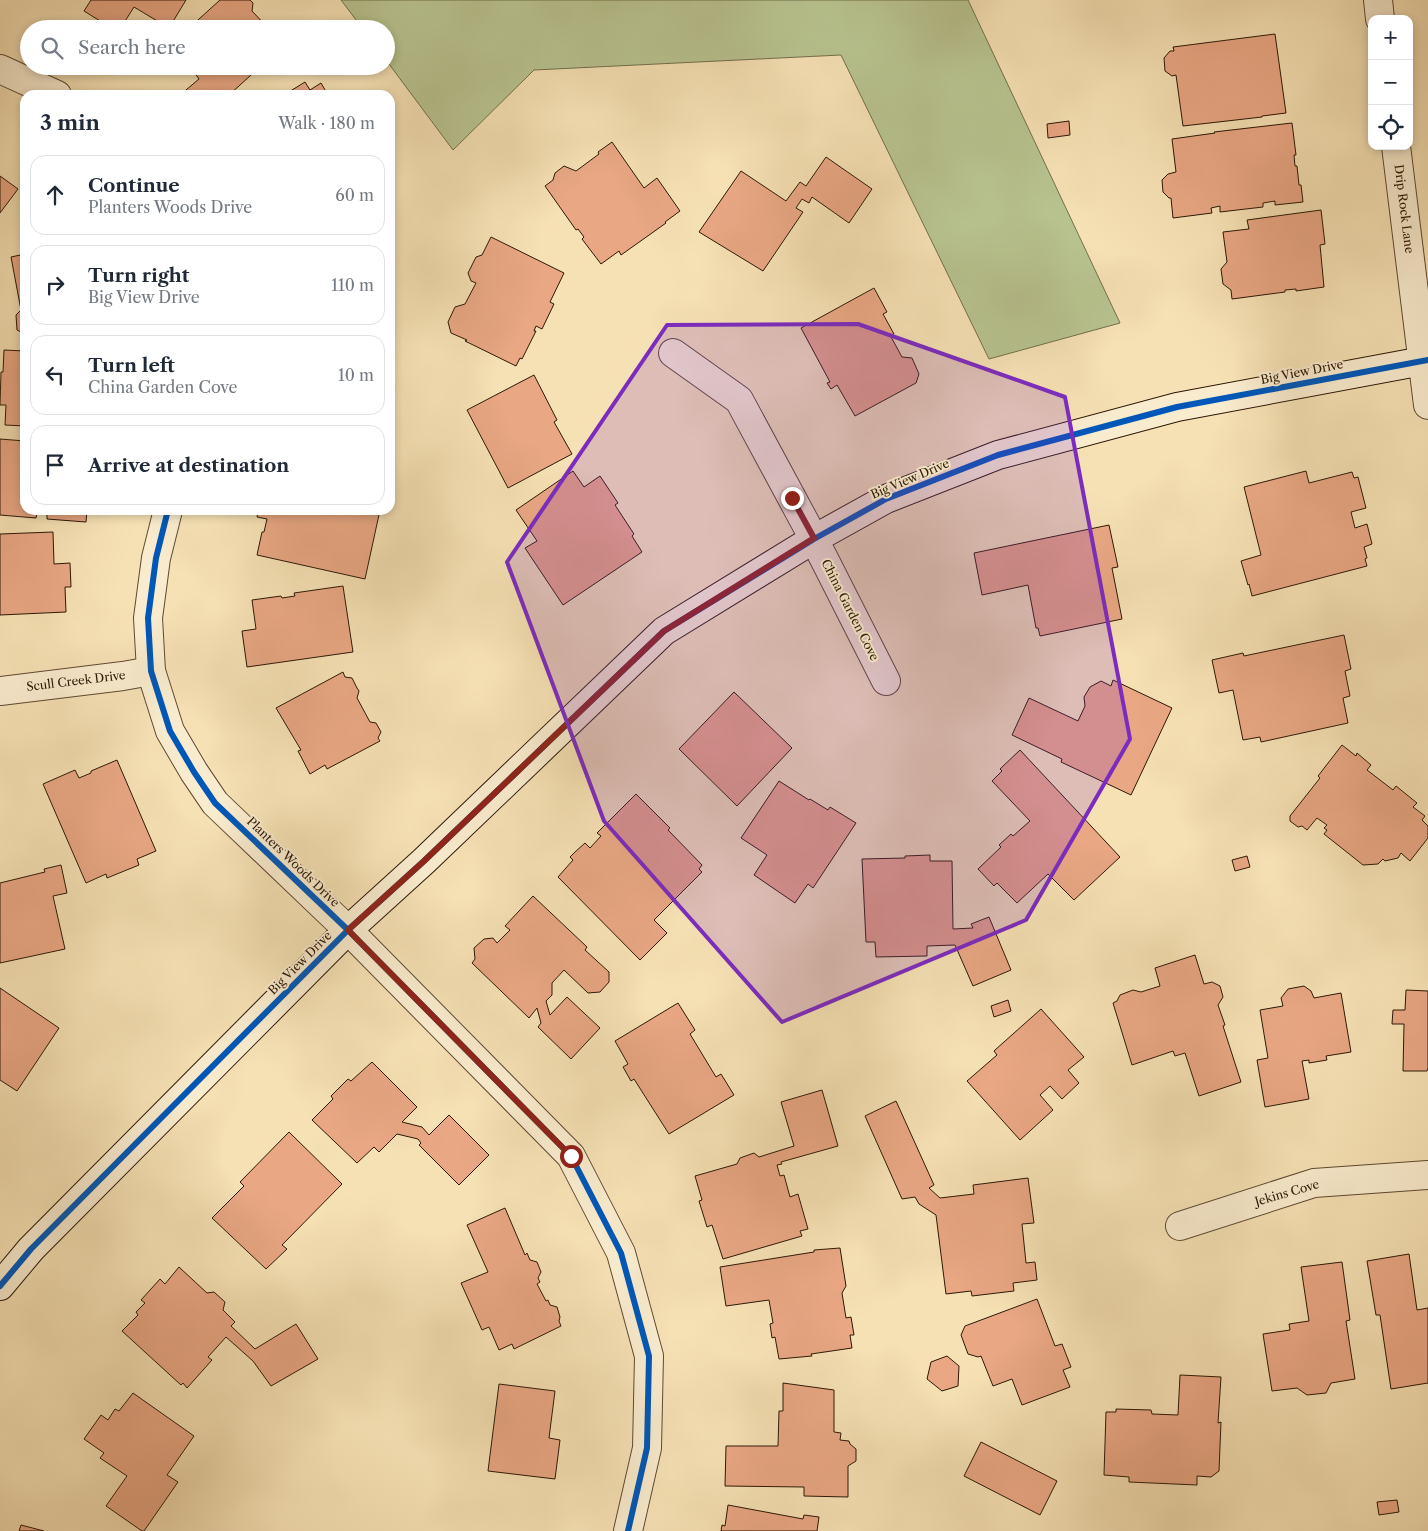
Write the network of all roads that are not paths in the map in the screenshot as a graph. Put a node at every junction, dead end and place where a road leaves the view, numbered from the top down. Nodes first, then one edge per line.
1 (1378, 0) edge
2 (1380, 15) edge
3 (0, 70) edge
4 (46, 90) edge
5 (1397, 150) edge
6 (673, 353) dead end
7 (1425, 360) edge
8 (1428, 405) edge
9 (167, 515) edge
10 (814, 538) junction
11 (152, 671) junction
12 (886, 681) dead end
13 (0, 691) edge
14 (348, 930) junction
15 (1428, 1175) edge
16 (1180, 1226) dead end
17 (0, 1286) edge
18 (628, 1531) edge

1 - 2 street
3 - 4 street
5 - 7 street, Drip Rock Lane
6 - 10 street, China Garden Cove
7 - 8 street, Drip Rock Lane
7 - 10 street, Big View Drive
9 - 11 street, Planters Woods Drive
10 - 12 street, China Garden Cove
10 - 14 street, Big View Drive
11 - 13 street, Scull Creek Drive
11 - 14 street, Planters Woods Drive
14 - 17 street, Big View Drive
14 - 18 street, Planters Woods Drive
15 - 16 street, Jekins Cove

